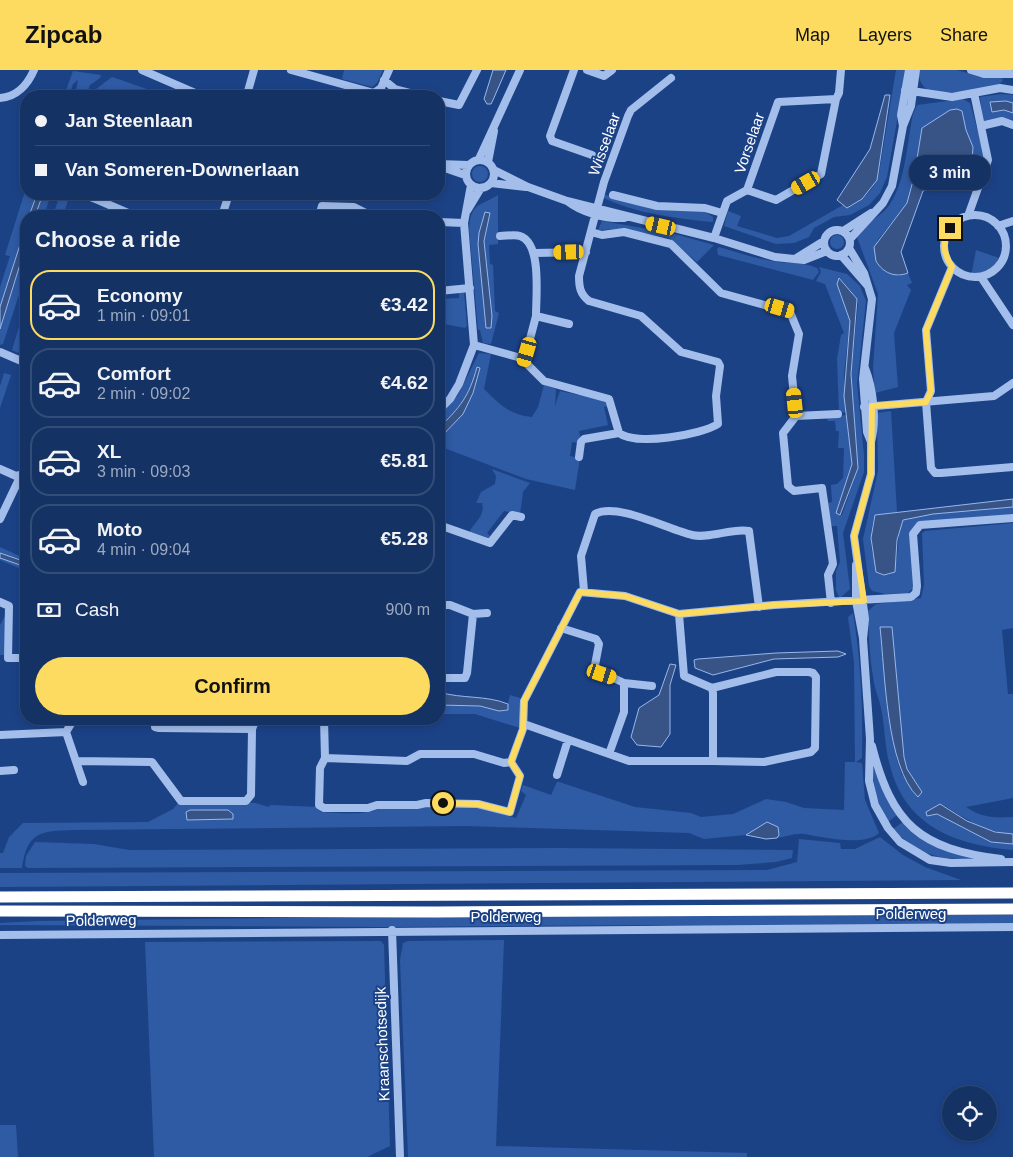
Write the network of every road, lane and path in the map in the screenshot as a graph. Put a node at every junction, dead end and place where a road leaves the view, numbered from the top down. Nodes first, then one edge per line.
1 (34, 70) edge
2 (142, 70) edge
3 (254, 70) edge
4 (291, 70) edge
5 (389, 70) edge
6 (477, 70) edge
7 (520, 70) edge
8 (574, 70) edge
9 (587, 70) edge
10 (612, 70) edge
11 (841, 70) edge
12 (909, 70) edge
13 (916, 70) edge
14 (972, 70) edge
15 (1011, 72) edge
16 (671, 78) dead end
17 (384, 80) junction
18 (188, 90) edge
19 (248, 90) edge
20 (363, 90) edge
21 (378, 90) edge
22 (399, 90) edge
23 (1011, 90) edge
24 (909, 91) junction
25 (974, 93) junction
26 (0, 98) edge
27 (836, 99) junction
28 (445, 102) edge
29 (495, 124) junction
30 (1013, 125) edge
31 (981, 126) junction
32 (592, 155) dead end
33 (479, 159) junction
34 (488, 162) junction
35 (445, 165) edge
36 (468, 166) junction
37 (445, 167) edge
38 (494, 170) junction
39 (465, 175) junction
40 (491, 183) junction
41 (471, 185) junction
42 (528, 187) junction
43 (481, 188) junction
44 (747, 190) junction
45 (613, 195) dead end
46 (105, 200) edge
47 (124, 210) edge
48 (321, 210) edge
49 (360, 210) edge
50 (877, 210) junction
51 (597, 211) junction
52 (466, 213) junction
53 (722, 213) junction
54 (968, 216) junction
55 (1013, 220) edge
56 (445, 222) edge
57 (464, 222) junction
58 (998, 226) junction
59 (843, 231) junction
60 (591, 232) junction
61 (500, 236) dead end
62 (714, 238) junction
63 (850, 239) junction
64 (824, 241) junction
65 (849, 248) junction
66 (826, 251) junction
67 (586, 252) junction
68 (535, 254) junction
69 (1005, 254) junction
70 (841, 255) junction
71 (1013, 258) edge
72 (795, 259) junction
73 (952, 267) junction
74 (981, 277) junction
75 (470, 288) junction
76 (869, 288) junction
77 (445, 291) edge
78 (536, 316) junction
79 (569, 324) dead end
80 (1013, 326) edge
81 (474, 345) junction
82 (2, 353) edge
83 (20, 360) edge
84 (524, 362) junction
85 (1013, 383) edge
86 (926, 402) junction
87 (445, 404) edge
88 (868, 406) junction
89 (838, 414) dead end
90 (796, 416) junction
91 (619, 433) junction
92 (579, 457) dead end
93 (1013, 466) edge
94 (0, 469) edge
95 (20, 475) edge
96 (20, 482) edge
97 (521, 516) dead end
98 (1013, 518) edge
99 (0, 519) edge
100 (445, 528) edge
101 (584, 591) junction
102 (860, 601) junction
103 (0, 602) edge
104 (832, 603) junction
105 (445, 606) edge
106 (759, 607) junction
107 (487, 613) dead end
108 (472, 614) junction
109 (679, 614) junction
110 (561, 628) junction
111 (4, 658) edge
112 (20, 658) edge
113 (445, 678) edge
114 (624, 683) junction
115 (652, 686) dead end
116 (712, 688) junction
117 (524, 724) junction
118 (70, 725) edge
119 (155, 725) edge
120 (254, 725) edge
121 (324, 725) edge
122 (252, 729) junction
123 (66, 732) junction
124 (0, 735) edge
125 (870, 739) junction
126 (568, 740) junction
127 (609, 754) junction
128 (325, 758) junction
129 (76, 762) junction
130 (511, 762) junction
131 (713, 762) junction
132 (14, 770) dead end
133 (0, 771) edge
134 (557, 775) dead end
135 (83, 782) dead end
136 (1013, 861) edge
137 (1013, 893) edge
138 (0, 897) edge
139 (1013, 909) edge
140 (0, 911) edge
141 (1013, 927) edge
142 (392, 930) junction
143 (0, 934) edge
144 (400, 1157) edge

1 - 26 street
2 - 18 street
3 - 19 street
4 - 20 street
5 - 17 street
6 - 28 street
7 - 29 street
8 - 32 street
9 - 10 street
11 - 27 street
12 - 24 street
13 - 24 street
14 - 15 street
15 - 23 street
16 - 51 street, Wisselaar
17 - 21 street
17 - 22 street
23 - 25 street
24 - 25 street
24 - 50 street
25 - 31 street
27 - 44 street, Vorselaar
27 - 44 street
29 - 33 street
29 - 34 street
30 - 31 street
31 - 54 street
33 - 34 street
33 - 36 street
34 - 38 street
35 - 36 street
36 - 39 street
37 - 39 street
38 - 40 street
38 - 42 street
39 - 41 street
40 - 42 street
40 - 43 street
41 - 43 street
41 - 52 street
42 - 51 street
43 - 52 street
44 - 53 street, Vorselaar
45 - 53 street, Wisselaar
46 - 47 street
48 - 49 street
50 - 59 street
50 - 63 street
51 - 60 street, Wisselaar
51 - 62 street
52 - 57 street
53 - 62 street, Vorselaar
54 - 58 street
54 - 73 street
55 - 58 street
56 - 57 street
57 - 75 street
58 - 69 street
59 - 63 street
59 - 64 street
60 - 67 street, Wisselaar
60 - 90 street
61 - 68 street
62 - 72 street
63 - 65 street
64 - 66 street
64 - 72 street
65 - 70 street
65 - 76 street
66 - 70 street
66 - 72 street
67 - 68 street
67 - 91 street, Wisselaar
68 - 78 street
69 - 71 street
69 - 74 street
70 - 76 street
73 - 74 street
73 - 86 street
74 - 80 street
75 - 77 street
75 - 81 street
76 - 88 street
78 - 79 street
78 - 84 street
81 - 84 street
81 - 87 street
82 - 83 street
84 - 91 street
85 - 86 street
86 - 88 street
86 - 93 street
88 - 102 street
89 - 90 street
90 - 104 street
91 - 92 street
94 - 95 street
96 - 99 street
97 - 100 street
98 - 102 street
101 - 106 street
101 - 109 street
101 - 110 street
102 - 104 street
102 - 125 street
103 - 111 street
104 - 106 street
105 - 108 street
106 - 109 street
107 - 108 street
108 - 113 street
109 - 116 street
110 - 114 street
110 - 117 street
111 - 112 street
114 - 115 street
114 - 127 street
116 - 131 street
116 - 131 street
117 - 126 street
117 - 130 street
118 - 123 street
119 - 122 street
120 - 122 street
121 - 128 street
122 - 129 street
123 - 124 street
123 - 129 street
125 - 136 street
125 - 136 street
126 - 127 street
126 - 134 street
127 - 131 street
128 - 130 street
128 - 130 street
129 - 135 street
132 - 133 street
137 - 138 highway
139 - 140 highway
141 - 142 street, Polderweg
142 - 143 street, Polderweg
142 - 144 street, Kraanschotsedijk

